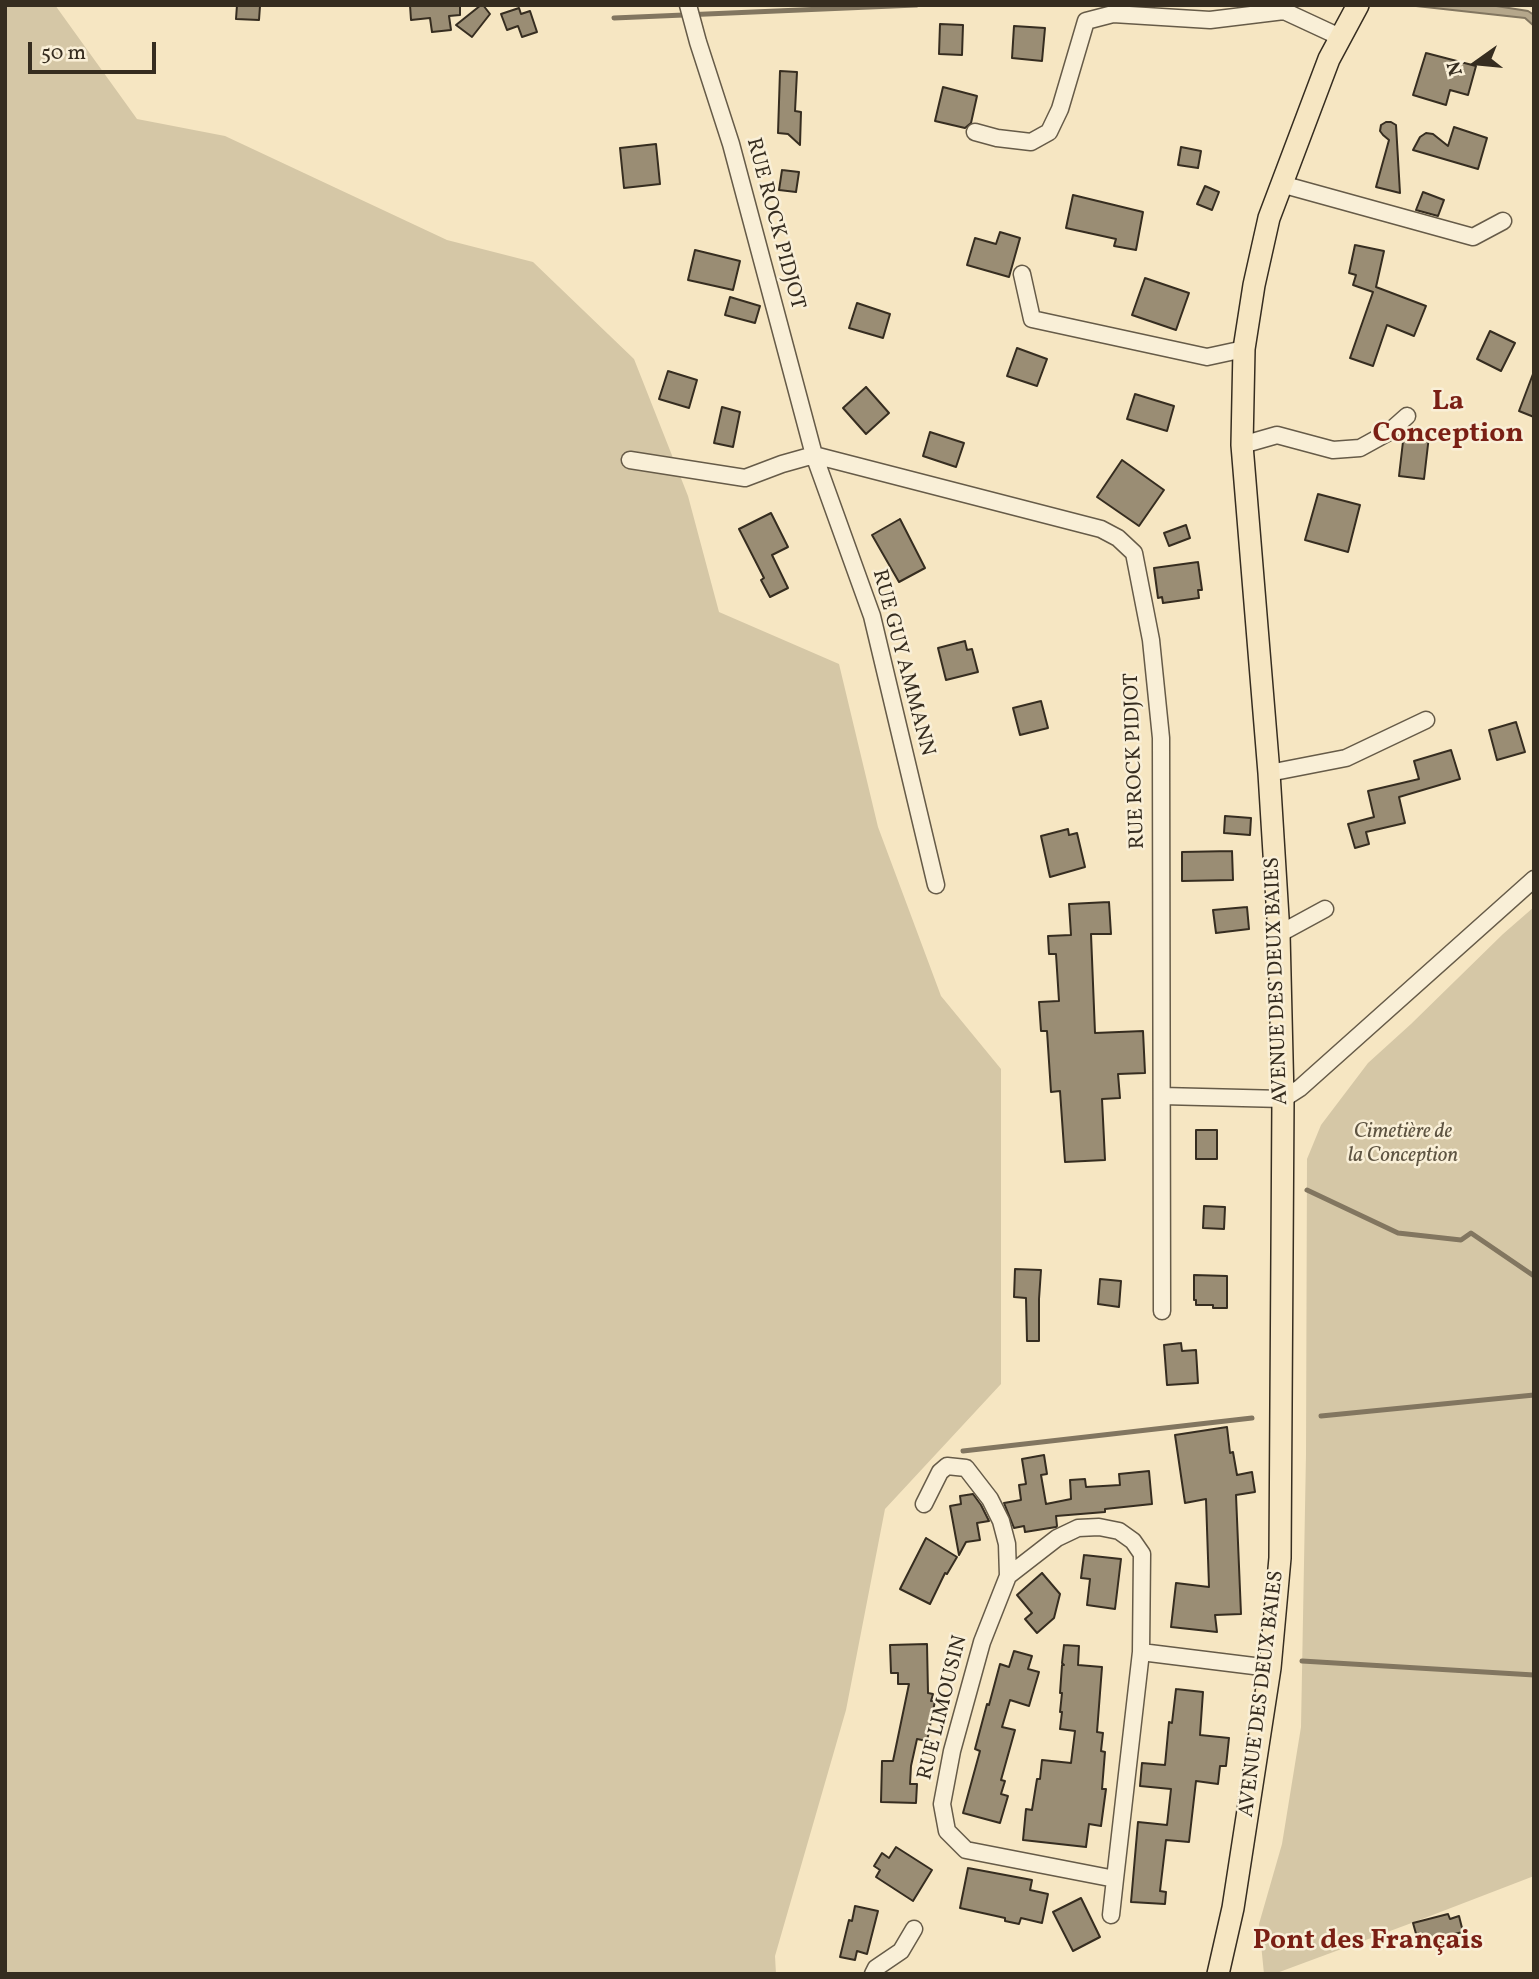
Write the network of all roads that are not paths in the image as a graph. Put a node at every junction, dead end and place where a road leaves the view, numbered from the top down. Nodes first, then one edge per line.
1 (688, 5) edge
2 (1356, 8) edge
3 (1340, 37) junction
4 (975, 132) dead end
5 (1281, 184) junction
6 (1503, 221) dead end
7 (1022, 274) dead end
8 (1244, 349) junction
9 (1407, 416) dead end
10 (1242, 445) junction
11 (814, 455) junction
12 (631, 460) dead end
13 (1426, 720) dead end
14 (1269, 774) junction
15 (1534, 879) edge
16 (936, 885) dead end
17 (1325, 909) dead end
18 (1279, 934) junction
19 (1162, 1096) junction
20 (1283, 1099) junction
21 (1162, 1311) dead end
22 (924, 1504) dead end
23 (1008, 1576) junction
24 (1141, 1652) junction
25 (1270, 1668) junction
26 (1115, 1879) junction
27 (1111, 1915) dead end
28 (914, 1929) dead end
29 (873, 1974) edge
30 (1218, 1974) edge

1 - 11 street, RUE ROCK PIDJOT
2 - 3 main road, AVENUE DES DEUX BAIES
3 - 4 street
3 - 5 main road, AVENUE DES DEUX BAIES
5 - 6 street
5 - 8 main road, AVENUE DES DEUX BAIES
7 - 8 street
8 - 10 main road, AVENUE DES DEUX BAIES
9 - 10 street
10 - 14 main road, AVENUE DES DEUX BAIES
11 - 12 street
11 - 16 street, RUE GUY AMMANN
11 - 19 street, RUE ROCK PIDJOT
13 - 14 street
14 - 18 main road, AVENUE DES DEUX BAIES
15 - 20 street
17 - 18 street
18 - 20 main road, AVENUE DES DEUX BAIES
19 - 20 street
19 - 21 street, RUE ROCK PIDJOT
20 - 25 main road, AVENUE DES DEUX BAIES
22 - 23 street
23 - 24 street
23 - 26 street, RUE LIMOUSIN
24 - 25 street
24 - 26 street
25 - 30 main road, AVENUE DES DEUX BAIES
26 - 27 street
28 - 29 street

